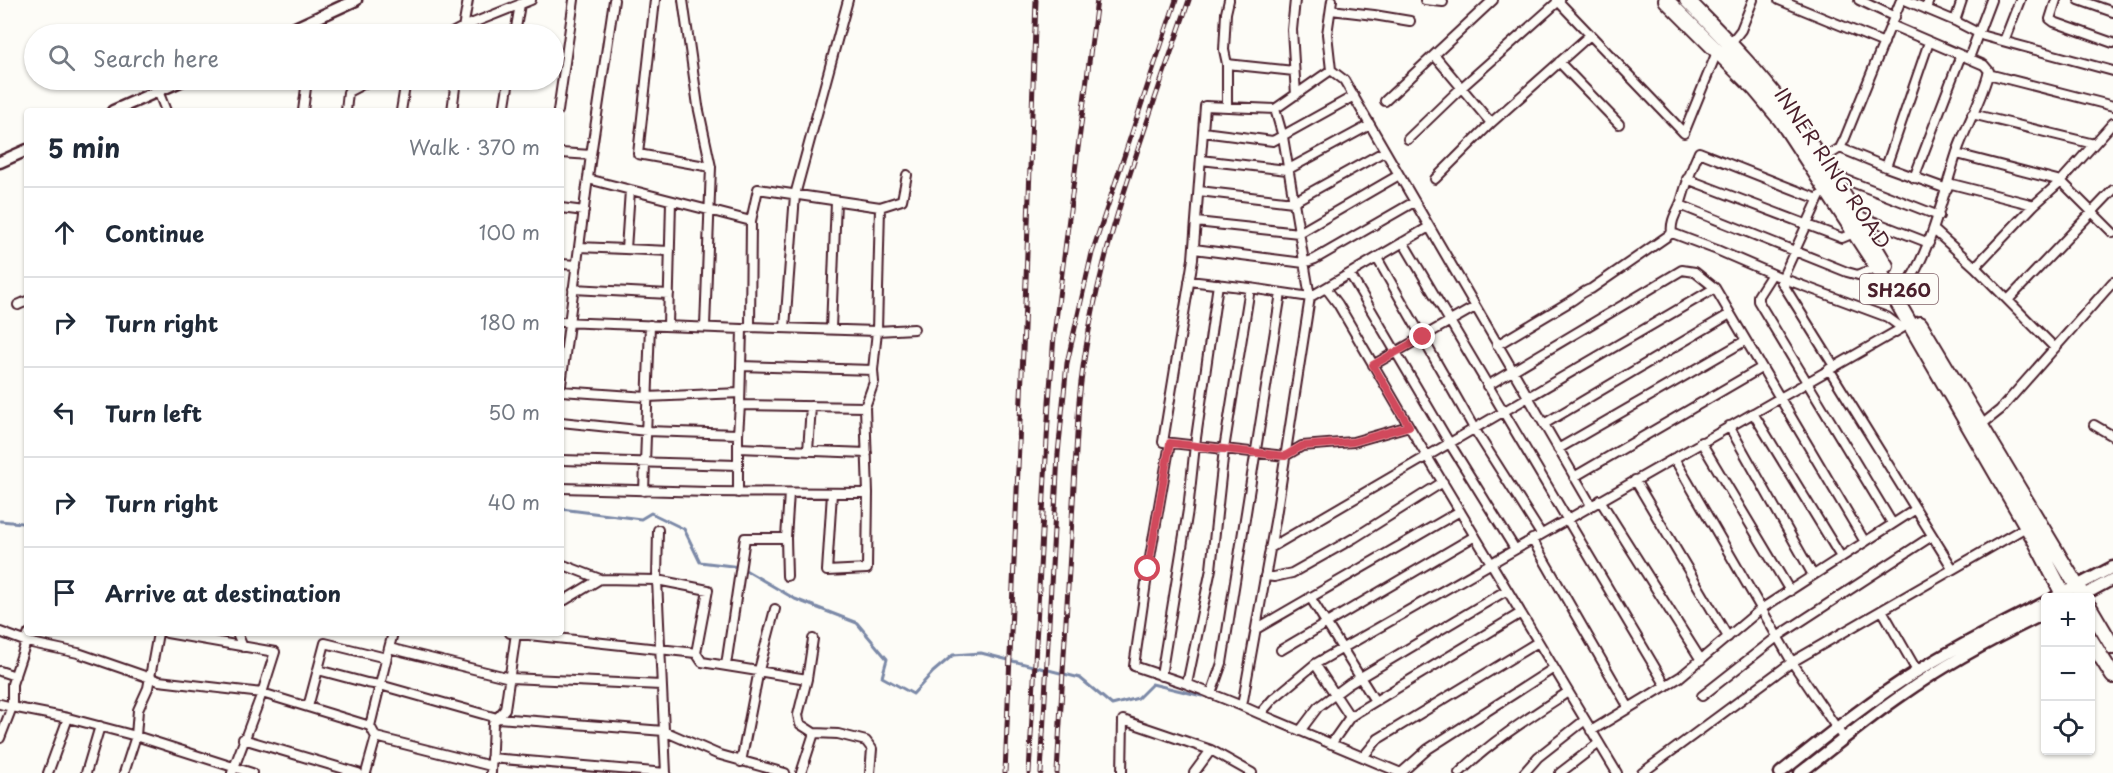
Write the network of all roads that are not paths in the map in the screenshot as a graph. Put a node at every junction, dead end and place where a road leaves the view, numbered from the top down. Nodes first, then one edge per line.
1 (356, 0) edge
2 (468, 0) edge
3 (531, 0) edge
4 (574, 0) edge
5 (614, 0) edge
6 (654, 0) edge
7 (683, 0) edge
8 (848, 0) edge
9 (1229, 0) edge
10 (1295, 0) edge
11 (1332, 0) edge
12 (1425, 0) edge
13 (1493, 0) edge
14 (1558, 0) edge
15 (1666, 0) edge
16 (1687, 0) edge
17 (1753, 0) edge
18 (1779, 0) edge
19 (1859, 0) edge
20 (1903, 0) edge
21 (1929, 0) edge
22 (1962, 0) edge
23 (1991, 0) edge
24 (2020, 0) edge
25 (2056, 0) edge
26 (2079, 0) edge
27 (1443, 2) dead end
28 (520, 4) junction
29 (1926, 9) junction
30 (1330, 10) junction
31 (2113, 12) edge
32 (314, 20) junction
33 (1410, 21) dead end
34 (1893, 21) junction
35 (1955, 21) junction
36 (305, 24) edge
37 (313, 24) edge
38 (464, 24) edge
39 (478, 24) edge
40 (517, 24) edge
41 (1979, 33) junction
42 (1590, 35) junction
43 (2004, 41) junction
44 (1929, 42) junction
45 (1884, 43) junction
46 (2113, 43) edge
47 (1730, 44) junction
48 (1718, 52) junction
49 (1434, 55) junction
50 (1965, 56) junction
51 (1559, 62) junction
52 (1227, 64) junction
53 (564, 69) edge
54 (1331, 70) junction
55 (1294, 71) junction
56 (2113, 71) edge
57 (1988, 74) junction
58 (1461, 88) junction
59 (306, 90) edge
60 (352, 90) edge
61 (404, 90) edge
62 (455, 90) edge
63 (507, 90) edge
64 (561, 90) edge
65 (158, 91) joint
66 (1296, 95) junction
67 (1354, 96) junction
68 (1385, 101) dead end
69 (2113, 106) edge
70 (1227, 107) junction
71 (120, 108) edge
72 (165, 108) edge
73 (303, 108) edge
74 (346, 108) edge
75 (401, 108) edge
76 (452, 108) edge
77 (504, 108) edge
78 (558, 108) edge
79 (1275, 109) junction
80 (1972, 114) junction
81 (1491, 123) junction
82 (2113, 123) edge
83 (1619, 124) dead end
84 (1370, 125) junction
85 (1203, 132) junction
86 (1283, 137) junction
87 (1408, 139) dead end
88 (2094, 144) junction
89 (1840, 148) junction
90 (24, 151) edge
91 (1385, 151) junction
92 (564, 153) edge
93 (1957, 154) junction
94 (591, 155) junction
95 (1201, 160) junction
96 (1821, 160) junction
97 (0, 162) edge
98 (711, 166) junction
99 (1886, 167) junction
100 (1287, 170) junction
101 (907, 175) dead end
102 (1399, 175) junction
103 (1914, 178) junction
104 (588, 179) junction
105 (1435, 179) dead end
106 (1687, 179) junction
107 (2061, 181) junction
108 (1824, 186) junction
109 (1947, 186) junction
110 (630, 190) junction
111 (1198, 190) junction
112 (2113, 190) edge
113 (795, 195) junction
114 (671, 201) junction
115 (836, 201) junction
116 (1293, 202) junction
117 (1414, 202) junction
118 (2034, 204) junction
119 (1680, 205) junction
120 (880, 207) junction
121 (564, 208) edge
122 (709, 210) junction
123 (584, 211) junction
124 (2093, 212) junction
125 (1856, 215) junction
126 (1939, 216) junction
127 (751, 221) junction
128 (1196, 222) junction
129 (1807, 226) junction
130 (1429, 227) junction
131 (1934, 230) junction
132 (1299, 233) junction
133 (1672, 233) junction
134 (1854, 233) junction
135 (2113, 233) edge
136 (1403, 242) junction
137 (1929, 243) junction
138 (579, 247) junction
139 (626, 249) junction
140 (1194, 249) junction
141 (1796, 250) junction
142 (670, 251) junction
143 (1377, 258) junction
144 (1304, 263) junction
145 (564, 264) edge
146 (577, 265) junction
147 (1877, 267) junction
148 (1975, 267) junction
149 (1350, 274) junction
150 (1772, 274) junction
151 (1782, 278) junction
152 (1190, 281) junction
153 (1218, 284) junction
154 (2112, 286) edge
155 (1250, 288) junction
156 (1326, 288) junction
157 (1715, 288) junction
158 (573, 289) junction
159 (1281, 293) junction
160 (1902, 293) junction
161 (669, 294) junction
162 (1310, 297) junction
163 (2009, 299) junction
164 (24, 303) edge
165 (18, 305) dead end
166 (1475, 307) junction
167 (1730, 314) junction
168 (565, 322) edge
169 (1449, 322) junction
170 (1910, 323) junction
171 (650, 326) junction
172 (668, 326) junction
173 (705, 327) junction
174 (746, 328) junction
175 (785, 328) junction
176 (831, 329) junction
177 (914, 329) dead end
178 (877, 331) junction
179 (1423, 337) junction
180 (564, 338) edge
181 (1745, 341) junction
182 (1497, 345) junction
183 (2055, 348) junction
184 (1396, 352) junction
185 (1373, 365) junction
186 (741, 366) junction
187 (1761, 368) junction
188 (1832, 368) junction
189 (873, 370) junction
190 (1512, 371) junction
191 (1805, 382) junction
192 (1487, 386) junction
193 (564, 391) edge
194 (740, 393) junction
195 (647, 397) junction
196 (1528, 398) junction
197 (1778, 398) junction
198 (740, 405) junction
199 (811, 406) junction
200 (865, 407) junction
201 (1503, 413) junction
202 (1753, 413) junction
203 (564, 422) edge
204 (1544, 424) junction
205 (2094, 425) dead end
206 (1409, 426) junction
207 (1729, 426) junction
208 (1980, 426) junction
209 (1475, 430) junction
210 (647, 431) junction
211 (738, 434) junction
212 (2113, 436) edge
213 (1701, 442) junction
214 (1170, 443) junction
215 (1450, 444) junction
216 (1195, 445) junction
217 (738, 448) junction
218 (1224, 449) junction
219 (1558, 449) junction
220 (808, 451) junction
221 (1255, 452) junction
222 (867, 453) junction
223 (1285, 456) junction
224 (1428, 458) junction
225 (1674, 458) junction
226 (564, 460) edge
227 (645, 462) junction
228 (738, 465) junction
229 (1574, 477) junction
230 (1635, 480) junction
231 (1443, 482) junction
232 (564, 488) edge
233 (644, 491) junction
234 (738, 493) junction
235 (789, 493) junction
236 (832, 493) junction
237 (868, 494) junction
238 (1600, 500) junction
239 (1591, 505) junction
240 (1916, 509) junction
241 (1460, 511) junction
242 (1568, 519) junction
243 (1892, 524) junction
244 (2026, 527) junction
245 (658, 530) dead end
246 (1541, 534) junction
247 (1475, 536) junction
248 (1932, 536) junction
249 (786, 538) junction
250 (1532, 539) junction
251 (1864, 542) junction
252 (1270, 548) junction
253 (1515, 549) junction
254 (1841, 557) junction
255 (1491, 562) junction
256 (564, 565) edge
257 (2113, 567) edge
258 (1953, 569) junction
259 (1813, 575) junction
260 (787, 576) dead end
261 (1265, 576) junction
262 (600, 579) junction
263 (2113, 579) edge
264 (657, 580) junction
265 (1508, 590) junction
266 (1790, 591) junction
267 (2059, 593) edge
268 (2079, 593) edge
269 (2081, 593) edge
270 (2082, 593) edge
271 (1310, 597) junction
272 (564, 600) edge
273 (2041, 605) edge
274 (775, 609) dead end
275 (1761, 609) junction
276 (1882, 610) junction
277 (1521, 613) junction
278 (2041, 616) edge
279 (2095, 616) edge
280 (1325, 623) junction
281 (1256, 628) junction
282 (0, 632) edge
283 (28, 636) edge
284 (157, 636) edge
285 (183, 636) edge
286 (238, 636) edge
287 (392, 636) edge
288 (514, 636) edge
289 (533, 636) edge
290 (1728, 637) junction
291 (1777, 637) junction
292 (813, 639) dead end
293 (27, 642) junction
294 (1538, 642) junction
295 (2095, 646) edge
296 (243, 647) junction
297 (2113, 647) edge
298 (388, 648) junction
299 (660, 649) junction
300 (1342, 649) junction
301 (1281, 650) dead end
302 (696, 653) junction
303 (386, 658) junction
304 (1701, 660) junction
305 (1792, 662) junction
306 (1315, 664) junction
307 (726, 665) junction
308 (1554, 668) junction
309 (318, 670) junction
310 (759, 670) junction
311 (0, 671) edge
312 (1917, 672) junction
313 (15, 676) junction
314 (1161, 676) junction
315 (2113, 676) edge
316 (149, 678) junction
317 (510, 678) junction
318 (1360, 678) junction
319 (807, 679) junction
320 (1187, 684) junction
321 (380, 685) junction
322 (661, 685) junction
323 (1666, 686) junction
324 (1568, 692) junction
325 (261, 693) junction
326 (1211, 694) junction
327 (1334, 694) junction
328 (1702, 696) dead end
329 (1375, 701) junction
330 (0, 704) edge
331 (1242, 706) junction
332 (12, 707) junction
333 (308, 707) junction
334 (1629, 708) junction
335 (1260, 714) junction
336 (1350, 717) junction
337 (68, 718) junction
338 (497, 718) junction
339 (1585, 720) junction
340 (100, 726) junction
341 (370, 726) junction
342 (1836, 729) junction
343 (664, 731) junction
344 (1300, 731) junction
345 (1592, 731) junction
346 (814, 733) junction
347 (136, 736) junction
348 (376, 737) junction
349 (0, 738) edge
350 (243, 739) junction
351 (1844, 739) junction
352 (1331, 744) junction
353 (1599, 744) junction
354 (1211, 750) junction
355 (1363, 757) junction
356 (741, 762) junction
357 (491, 765) edge
358 (233, 770) edge
359 (48, 773) edge
360 (86, 773) edge
361 (124, 773) edge
362 (252, 773) edge
363 (358, 773) edge
364 (366, 773) edge
365 (666, 773) edge
366 (785, 773) edge
367 (801, 773) edge
368 (870, 773) edge
369 (1122, 773) edge
370 (1194, 773) edge
371 (1252, 773) edge
372 (1459, 773) edge
373 (1524, 773) edge
374 (1560, 773) edge
375 (1617, 773) edge
376 (1642, 773) edge
377 (1780, 773) edge
378 (1800, 773) edge

1 - 32 street
2 - 38 street
3 - 28 street
4 - 53 street
5 - 94 street
6 - 98 street
7 - 98 street
8 - 113 street
9 - 52 street
10 - 55 street
11 - 30 street
12 - 27 street
13 - 49 street
14 - 42 street
14 - 58 street
15 - 48 highway, INNER RING ROAD
16 - 47 highway, INNER RING ROAD / SH260
17 - 47 street
18 - 45 street
19 - 34 street
20 - 29 street
20 - 34 street
21 - 29 street
22 - 35 street
23 - 41 street
24 - 43 street
25 - 46 street
26 - 31 street
28 - 39 street
28 - 40 street
29 - 35 street
30 - 33 street
30 - 54 street
32 - 36 street
32 - 37 street
34 - 44 street
34 - 45 street
35 - 41 street
41 - 43 street
41 - 50 street
42 - 48 street
42 - 51 street
43 - 56 street
44 - 50 street
44 - 99 street
45 - 89 street
47 - 96 highway, INNER RING ROAD / SH260
48 - 108 highway, INNER RING ROAD
49 - 58 street
49 - 68 street
50 - 57 street
50 - 103 street
51 - 81 street
51 - 83 street
52 - 55 street
52 - 70 street
54 - 66 street
54 - 67 street
55 - 66 street
57 - 69 street
57 - 80 street
58 - 81 street
58 - 87 street
59 - 73 street
60 - 74 street
61 - 75 street
62 - 76 street
63 - 77 street
64 - 78 street
65 - 71 street
65 - 72 street
66 - 79 street
67 - 84 street
67 - 86 street
70 - 79 street
70 - 85 street
79 - 86 street
80 - 88 street
80 - 93 street
81 - 105 street
82 - 88 street
84 - 91 street
84 - 100 street
85 - 86 street
85 - 95 street
86 - 100 street
88 - 107 street
89 - 96 street
89 - 99 street
90 - 97 street
91 - 102 street
91 - 116 street
92 - 94 street
93 - 107 street
93 - 109 street
94 - 104 street
95 - 100 street
95 - 111 street
96 - 108 highway, INNER RING ROAD / SH260
98 - 122 street
99 - 103 street
100 - 116 street
101 - 120 street
102 - 117 street
102 - 132 street
103 - 109 street
104 - 110 street
104 - 123 street
106 - 108 street
106 - 119 street
106 - 129 street
107 - 118 street
107 - 124 street
108 - 125 highway, INNER RING ROAD / SH260
108 - 126 street
108 - 129 street
108 - 134 highway, INNER RING ROAD
109 - 118 street
109 - 126 street
110 - 114 street
110 - 139 street
111 - 116 street
111 - 128 street
112 - 124 street
113 - 115 street
113 - 127 street
113 - 175 street
114 - 122 street
114 - 142 street
115 - 120 street
115 - 176 street
116 - 132 street
117 - 130 street
117 - 144 street
118 - 148 street
119 - 133 street
119 - 141 street
120 - 178 street
121 - 123 street
122 - 127 street
122 - 173 street
123 - 138 street
124 - 135 street
124 - 163 street
125 - 137 street
125 - 160 highway, INNER RING ROAD / SH260
126 - 131 street
127 - 174 street
128 - 132 street
128 - 140 street
129 - 134 street
129 - 141 street
130 - 136 street
130 - 166 street
131 - 137 street
131 - 148 street
132 - 144 street
133 - 150 street
133 - 182 street
134 - 147 highway, INNER RING ROAD
136 - 143 street
136 - 169 street
137 - 160 street
138 - 139 street
138 - 146 street
139 - 142 street
140 - 144 street
140 - 152 street
141 - 147 street
141 - 151 street
142 - 161 street
143 - 149 street
143 - 179 street
144 - 162 street
145 - 146 street
146 - 158 street
147 - 170 highway, INNER RING ROAD
148 - 163 street
149 - 156 street
149 - 184 street
150 - 151 street
150 - 191 street
151 - 170 street
151 - 188 street
152 - 153 street
152 - 214 street
153 - 155 street
153 - 216 street
154 - 183 street
155 - 159 street
155 - 218 street
156 - 162 street
156 - 185 street
157 - 167 street
157 - 190 street
157 - 196 street
158 - 161 street
158 - 168 street
159 - 162 street
159 - 221 street
160 - 170 highway, INNER RING ROAD / SH260
161 - 172 street
162 - 223 street
163 - 183 street
164 - 165 street
166 - 169 street
166 - 182 street
167 - 181 street
167 - 204 street
168 - 171 street
168 - 180 street
169 - 179 street
169 - 192 street
170 - 188 street
170 - 208 highway, INNER RING ROAD / SH260
170 - 244 highway, INNER RING ROAD
171 - 172 street
171 - 195 street
172 - 173 street
173 - 174 street
174 - 175 street
174 - 186 street
175 - 176 street
176 - 178 street
177 - 178 street
178 - 189 street
179 - 184 street
179 - 209 street
181 - 187 street
181 - 219 street
182 - 190 street
183 - 208 street
184 - 185 street
184 - 215 street
185 - 206 street
186 - 189 street
186 - 194 street
187 - 197 street
187 - 229 street
188 - 191 street
188 - 240 street
189 - 200 street
190 - 192 street
190 - 196 street
191 - 197 street
191 - 243 street
192 - 201 street
193 - 195 street
194 - 195 street
194 - 198 street
195 - 210 street
196 - 201 street
196 - 204 street
197 - 202 street
197 - 251 street
198 - 199 street
198 - 211 street
199 - 200 street
199 - 220 street
200 - 222 street
201 - 209 street
201 - 242 street
202 - 207 street
202 - 254 street
203 - 210 street
204 - 219 street
205 - 212 street
206 - 223 street
206 - 224 street
207 - 213 street
207 - 259 street
208 - 268 highway, INNER RING ROAD / SH260
209 - 215 street
209 - 246 street
210 - 211 street
210 - 227 street
211 - 217 street
213 - 225 street
213 - 266 street
214 - 216 street
214 - 314 street
215 - 224 street
215 - 253 street
216 - 218 street
216 - 314 street
217 - 220 street
217 - 228 street
218 - 221 street
218 - 320 street
219 - 229 street
220 - 222 street
221 - 223 street
221 - 326 street
222 - 237 street
223 - 252 street
224 - 231 street
224 - 252 street
225 - 230 street
225 - 275 street
226 - 227 street
227 - 228 street
227 - 233 street
228 - 234 street
229 - 239 street
230 - 238 street
230 - 290 street
231 - 241 street
231 - 261 street
232 - 233 street
233 - 234 street
234 - 235 street
235 - 236 street
235 - 249 street
236 - 237 street
236 - 237 street
238 - 239 street
238 - 304 street
239 - 242 street
240 - 243 street
240 - 248 street
241 - 247 street
241 - 271 street
242 - 246 street
242 - 323 street
243 - 251 street
244 - 258 street
244 - 267 highway, INNER RING ROAD
245 - 264 street
246 - 250 street
247 - 255 street
247 - 280 street
248 - 258 street
248 - 291 street
249 - 260 street
249 - 307 street
250 - 253 street
250 - 334 street
251 - 254 street
252 - 261 street
253 - 255 street
254 - 259 street
255 - 265 street
255 - 300 street
256 - 262 street
257 - 269 street
258 - 276 street
259 - 266 street
261 - 281 street
262 - 264 street
262 - 272 street
263 - 270 street
264 - 299 street
264 - 302 street
265 - 277 street
265 - 318 street
266 - 275 street
271 - 280 street
271 - 281 street
273 - 312 street
274 - 310 street
275 - 290 street
275 - 291 street
276 - 305 street
276 - 312 street
277 - 294 street
277 - 329 street
278 - 351 street
279 - 297 highway
280 - 300 street
280 - 301 street
281 - 331 street
282 - 293 street
283 - 293 street
284 - 316 street
285 - 296 street
286 - 296 street
287 - 298 street
288 - 317 street
289 - 299 street
290 - 304 street
291 - 305 street
291 - 328 street
292 - 319 street
293 - 313 street
293 - 316 street
294 - 308 street
294 - 355 street
295 - 315 highway
296 - 325 street
298 - 303 street
298 - 317 street
299 - 302 street
299 - 322 street
300 - 306 street
300 - 318 street
302 - 307 street
303 - 309 street
303 - 321 street
304 - 323 street
305 - 342 street
305 - 376 street
306 - 327 street
306 - 335 street
307 - 310 street
308 - 324 street
308 - 355 street
309 - 321 street
309 - 333 street
310 - 319 street
310 - 356 street
311 - 313 street
312 - 342 street
313 - 332 street
314 - 320 street
316 - 325 street
316 - 347 street
317 - 322 street
317 - 338 street
318 - 327 street
318 - 329 street
319 - 346 street
320 - 326 street
321 - 338 street
321 - 341 street
322 - 343 street
323 - 334 street
324 - 339 street
324 - 372 street
325 - 333 street
325 - 350 street
326 - 331 street
327 - 336 street
327 - 344 street
329 - 336 street
330 - 332 street
331 - 335 street
332 - 337 street
332 - 349 street
333 - 341 street
334 - 345 street
335 - 344 street
336 - 352 street
337 - 340 street
337 - 359 street
338 - 343 street
338 - 357 street
339 - 345 street
339 - 373 street
340 - 347 street
340 - 360 street
341 - 348 street
342 - 351 street
342 - 377 street
343 - 356 street
343 - 365 street
344 - 352 street
345 - 353 street
346 - 367 street
346 - 368 street
347 - 358 street
347 - 361 street
348 - 357 street
348 - 364 street
350 - 358 street
350 - 363 street
351 - 378 street
352 - 355 street
353 - 374 street
353 - 375 street
354 - 369 street
354 - 370 street
354 - 371 street
356 - 366 street
357 - 365 street
358 - 362 street

